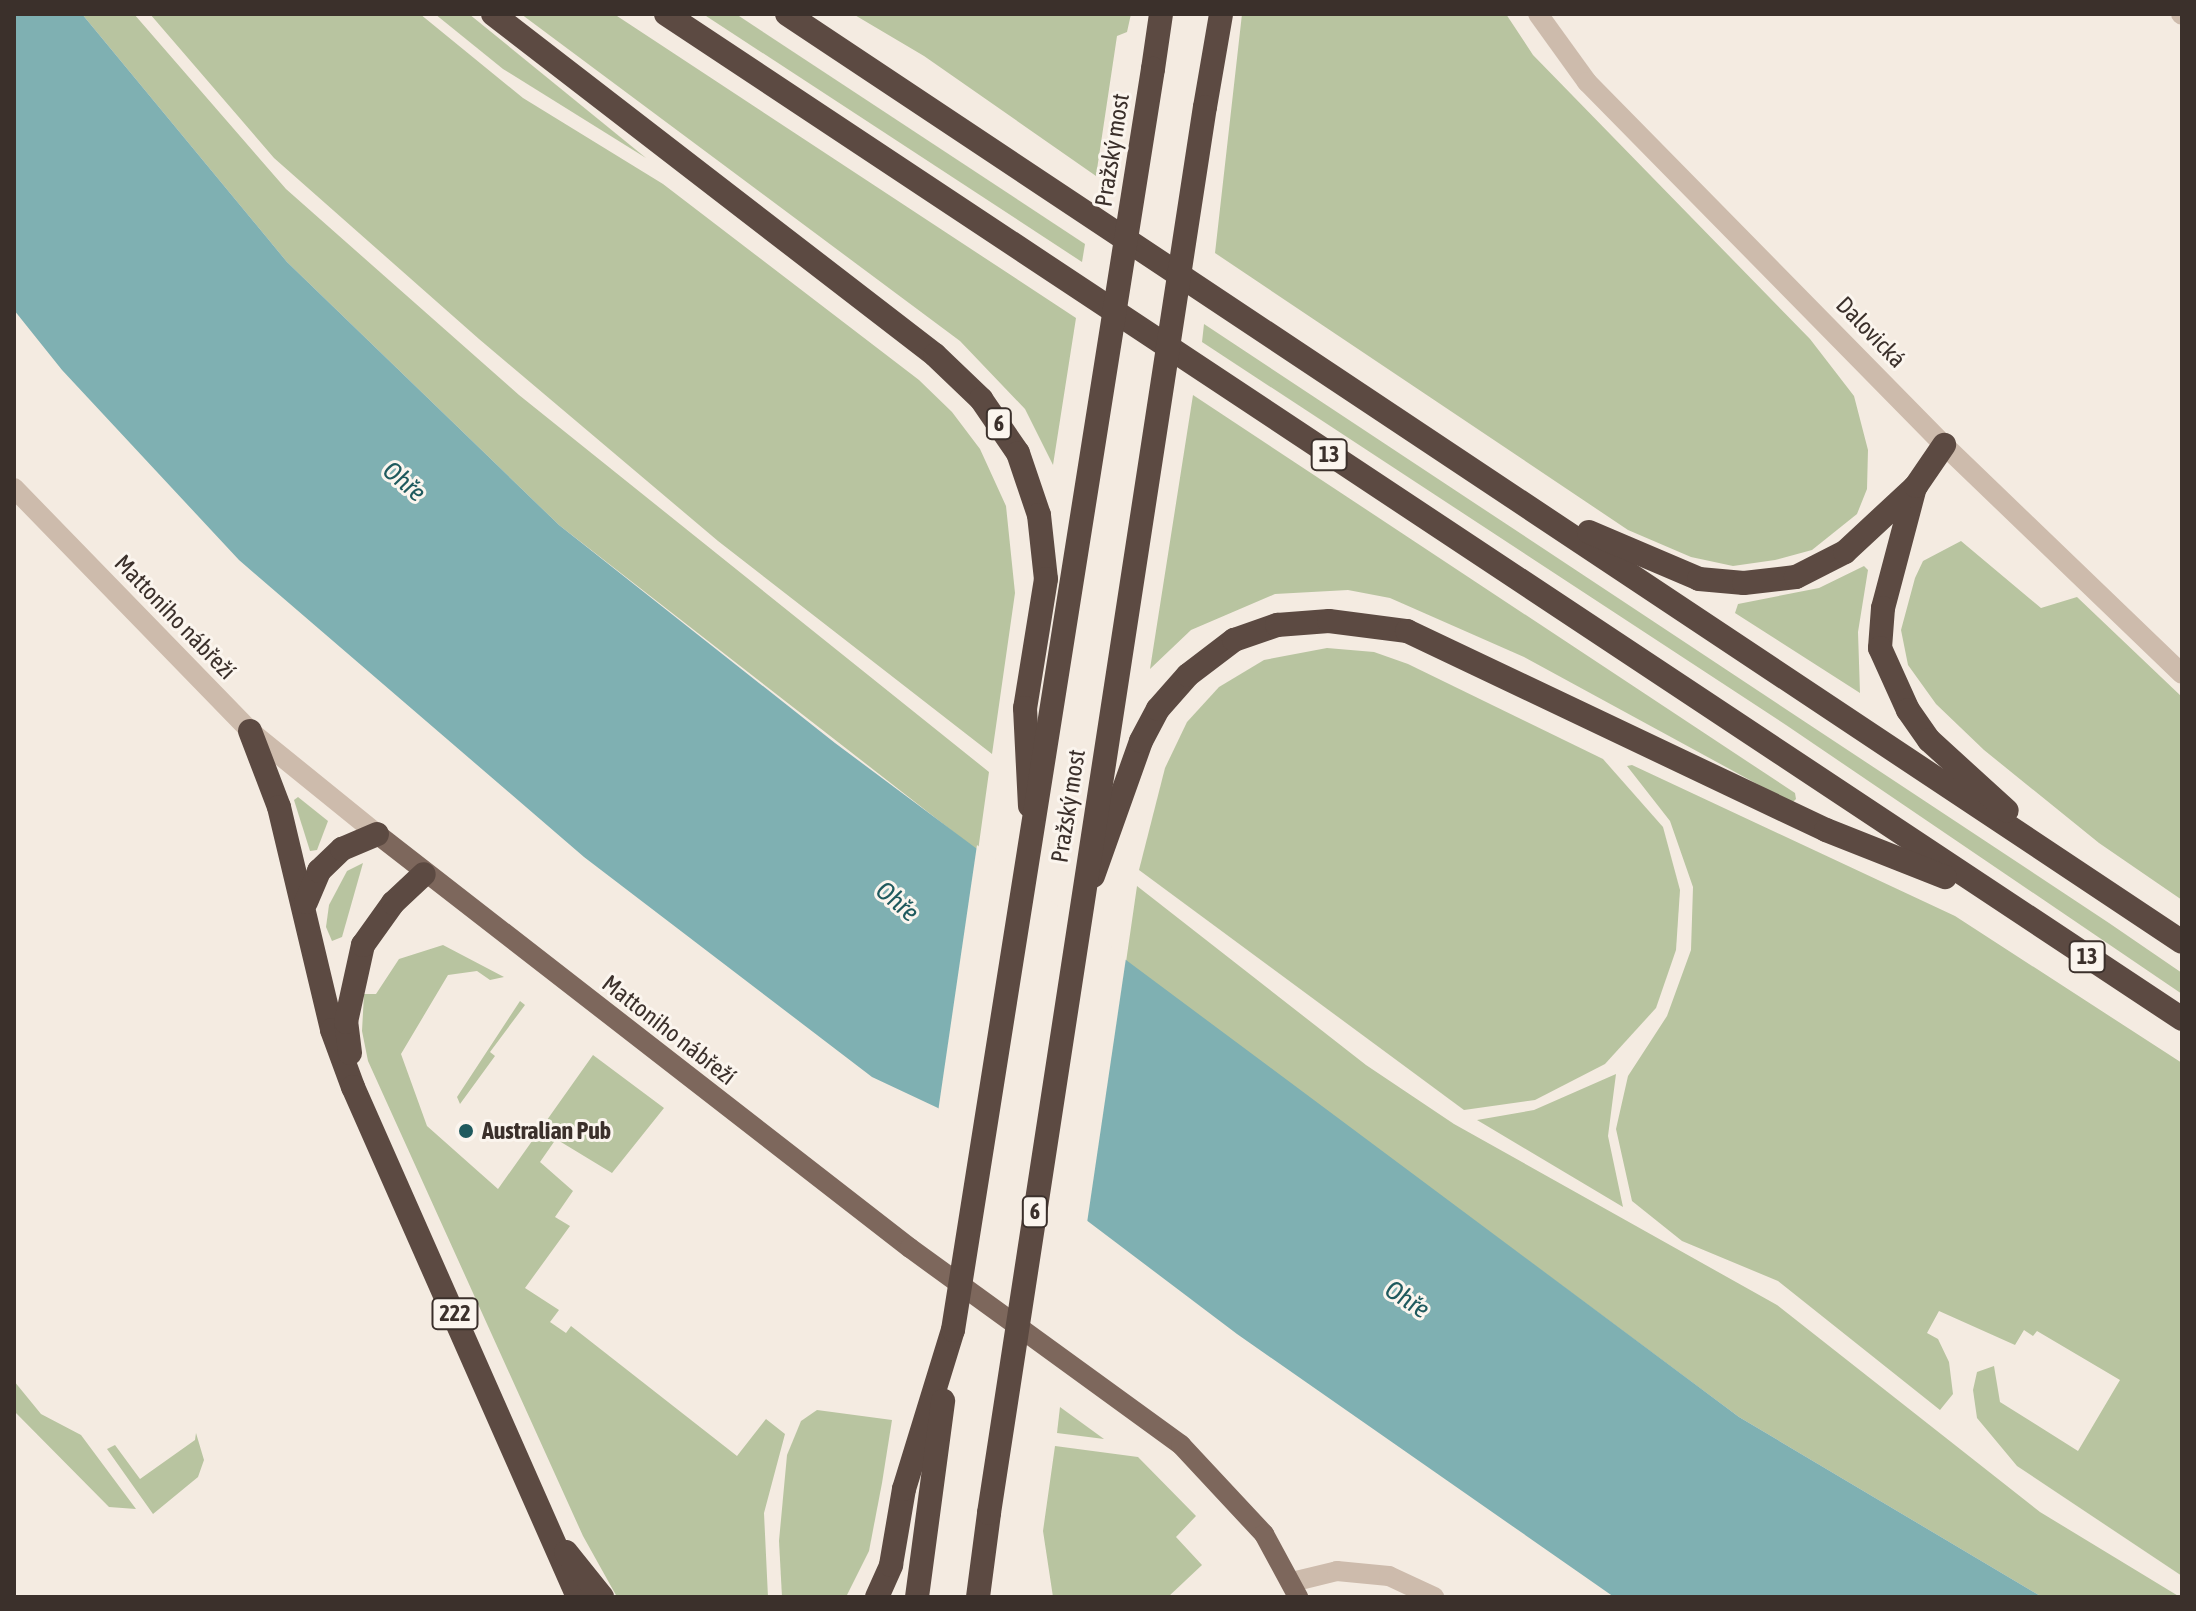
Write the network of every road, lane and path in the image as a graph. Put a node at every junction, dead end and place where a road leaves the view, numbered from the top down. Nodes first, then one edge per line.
1 (493, 14) edge
2 (666, 14) edge
3 (787, 14) edge
4 (809, 14) edge
5 (1161, 14) edge
6 (1214, 14) edge
7 (1221, 14) edge
8 (1538, 14) edge
9 (896, 85) junction
10 (1205, 107) junction
11 (1944, 445) junction
12 (1916, 486) junction
13 (14, 488) edge
14 (1518, 499) junction
15 (2182, 674) edge
16 (250, 731) junction
17 (377, 834) junction
18 (1033, 851) junction
19 (2065, 864) junction
20 (424, 874) junction
21 (1992, 896) junction
22 (306, 902) junction
23 (1081, 911) junction
24 (2182, 942) edge
25 (2182, 1019) edge
26 (353, 1087) junction
27 (953, 1330) junction
28 (557, 1541) junction
29 (1295, 1589) edge
30 (578, 1597) edge
31 (602, 1597) edge
32 (877, 1597) edge
33 (917, 1597) edge
34 (978, 1597) edge
35 (1434, 1597) edge

1 - 18 highway, 6, bridge
2 - 21 highway, 13
3 - 9 highway
4 - 9 highway
5 - 18 highway, Pražský most / 6, bridge
6 - 10 highway, 6
7 - 10 highway
8 - 11 street, Dalovická
9 - 14 highway
10 - 23 highway, Pražský most / 6, bridge
11 - 12 highway
11 - 15 street, Dalovická
12 - 14 highway
12 - 19 highway
13 - 16 street, Mattoniho nábřeží
14 - 19 highway
16 - 17 street, Mattoniho nábřeží
16 - 22 highway
17 - 20 main road, Mattoniho nábřeží
17 - 22 highway
18 - 27 highway, Pražský most / 6, bridge
19 - 24 highway
20 - 26 highway, 222
20 - 29 main road, Mattoniho nábřeží
21 - 23 highway, bridge
21 - 25 highway, 13
22 - 26 highway
23 - 34 highway, Pražský most / 6, bridge
26 - 28 highway, 222
27 - 32 highway
27 - 33 highway, 6
28 - 30 highway
28 - 31 highway, 222
29 - 35 street

